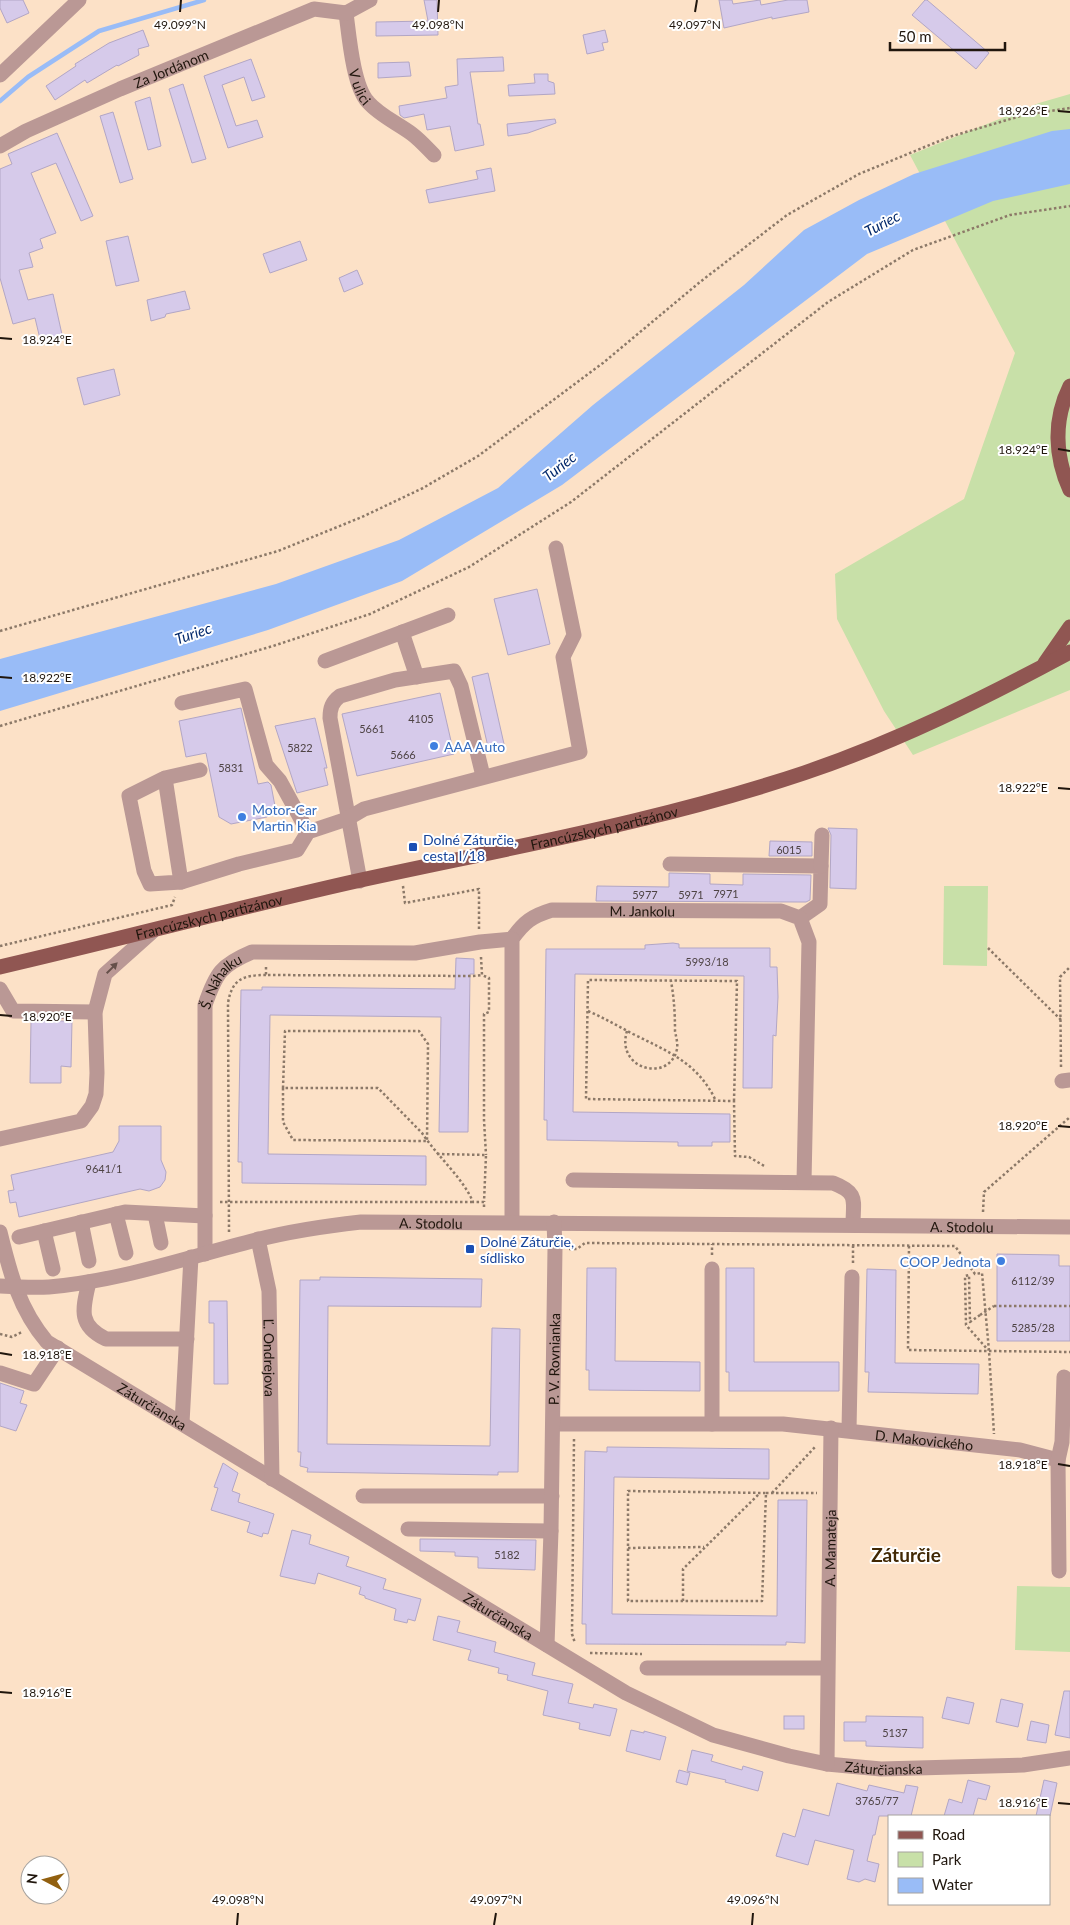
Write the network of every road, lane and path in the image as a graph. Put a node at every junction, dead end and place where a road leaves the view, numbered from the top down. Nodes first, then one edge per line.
1 (79, 0) edge
2 (370, 0) edge
3 (346, 13) junction
4 (0, 75) edge
5 (1070, 108) edge
6 (0, 146) edge
7 (434, 155) dead end
8 (1070, 206) edge
9 (1070, 386) edge
10 (1070, 490) edge
11 (556, 548) dead end
12 (448, 615) dead end
13 (1070, 627) edge
14 (0, 631) edge
15 (402, 632) junction
16 (1070, 652) edge
17 (325, 661) dead end
18 (1044, 666) junction
19 (417, 677) junction
20 (182, 703) dead end
21 (0, 726) edge
22 (200, 770) dead end
23 (482, 776) junction
24 (166, 778) junction
25 (347, 820) junction
26 (308, 832) junction
27 (822, 835) dead end
28 (670, 864) dead end
29 (821, 866) junction
30 (401, 872) junction
31 (360, 881) junction
32 (181, 882) junction
33 (800, 918) junction
34 (152, 932) junction
35 (512, 939) junction
36 (480, 942) junction
37 (0, 946) edge
38 (988, 948) dead end
39 (266, 951) junction
40 (0, 967) edge
41 (1070, 967) edge
42 (266, 975) junction
43 (482, 975) junction
44 (671, 981) junction
45 (0, 989) edge
46 (7, 1011) edge
47 (588, 1011) junction
48 (95, 1012) junction
49 (1061, 1020) junction
50 (627, 1031) junction
51 (675, 1055) junction
52 (1066, 1080) edge
53 (282, 1088) junction
54 (716, 1101) junction
55 (734, 1101) junction
56 (1070, 1118) edge
57 (0, 1140) edge
58 (427, 1141) junction
59 (436, 1154) junction
60 (486, 1155) junction
61 (769, 1169) dead end
62 (573, 1180) dead end
63 (804, 1182) junction
64 (473, 1202) junction
65 (484, 1202) junction
66 (228, 1203) junction
67 (205, 1209) junction
68 (983, 1212) dead end
69 (116, 1214) junction
70 (155, 1214) junction
71 (81, 1222) junction
72 (484, 1222) junction
73 (512, 1222) junction
74 (554, 1222) junction
75 (853, 1225) junction
76 (1070, 1227) edge
77 (44, 1231) junction
78 (0, 1232) edge
79 (19, 1236) dead end
80 (258, 1239) junction
81 (161, 1243) dead end
82 (909, 1245) junction
83 (229, 1247) junction
84 (555, 1248) junction
85 (2, 1249) edge
86 (126, 1253) dead end
87 (198, 1255) junction
88 (89, 1261) dead end
89 (53, 1269) dead end
90 (712, 1269) dead end
91 (852, 1277) dead end
92 (89, 1282) junction
93 (7, 1286) edge
94 (1070, 1306) edge
95 (33, 1326) junction
96 (0, 1334) edge
97 (187, 1339) junction
98 (58, 1348) junction
99 (989, 1351) junction
100 (1070, 1352) edge
101 (0, 1373) edge
102 (1064, 1377) dead end
103 (182, 1423) junction
104 (553, 1424) junction
105 (712, 1424) junction
106 (831, 1428) junction
107 (850, 1430) junction
108 (577, 1436) dead end
109 (811, 1443) dead end
110 (815, 1447) junction
111 (995, 1448) junction
112 (818, 1452) dead end
113 (1058, 1460) junction
114 (272, 1479) junction
115 (759, 1493) junction
116 (820, 1493) dead end
117 (766, 1494) junction
118 (772, 1494) junction
119 (363, 1496) dead end
120 (552, 1496) junction
121 (408, 1529) dead end
122 (551, 1531) junction
123 (705, 1547) junction
124 (628, 1548) junction
125 (1058, 1571) dead end
126 (683, 1601) junction
127 (547, 1645) junction
128 (578, 1646) dead end
129 (587, 1651) dead end
130 (649, 1661) joint
131 (827, 1668) junction
132 (1070, 1758) edge
133 (827, 1764) junction

1 - 4 street
2 - 3 street
3 - 6 street, Za Jordánom
3 - 7 street, V ulici
5 - 14 path
8 - 21 path
9 - 10 main road
11 - 23 street
12 - 15 street
13 - 18 main road
15 - 17 street
15 - 19 street
16 - 18 main road, Francúzskych partizánov
18 - 30 main road, Francúzskych partizánov
19 - 23 street
19 - 25 street
20 - 26 street
22 - 24 street
23 - 25 street
24 - 32 street
24 - 32 street
25 - 26 street
25 - 31 street
26 - 32 street
27 - 29 street
28 - 29 street
29 - 33 street
30 - 31 main road, Francúzskych partizánov
30 - 36 path
31 - 34 main road, Francúzskych partizánov
32 - 37 path
33 - 35 street, M. Jankolu
33 - 63 street
34 - 40 main road, Francúzskych partizánov
48 -> 34 street
35 - 36 street, Š. Náhalku
35 - 73 street
36 - 39 street, Š. Náhalku
36 - 43 path
38 - 49 path
39 - 42 path
39 - 67 street, Š. Náhalku
41 - 49 path
42 - 43 path
42 - 66 path
43 - 60 path
44 - 47 path
44 - 51 path
44 - 55 path
45 - 46 street
46 - 48 street
47 - 50 path
47 - 54 path
48 - 57 street
49 - 52 path
50 - 51 path
50 - 51 path
51 - 54 path
53 - 58 path
53 - 58 path
53 - 58 path
54 - 55 path
55 - 61 path
56 - 68 path
58 - 59 path
59 - 60 path
59 - 64 path
60 - 65 path
62 - 63 street
63 - 75 street
64 - 65 path
64 - 66 path
65 - 72 path
66 - 67 path
66 - 83 path
67 - 70 street
67 - 87 street, Š. Náhalku
69 - 70 street
69 - 71 street
69 - 86 street
70 - 81 street
71 - 77 street
71 - 88 street
72 - 73 street, A. Stodolu
72 - 80 street, A. Stodolu
73 - 74 street, A. Stodolu
74 - 75 street, A. Stodolu
74 - 84 street, P. V. Rovnianka
75 - 76 street, A. Stodolu
77 - 79 street
77 - 89 street
78 - 85 street, Záturčianska
80 - 83 street, A. Stodolu
80 - 114 street, Ľ. Ondrejova
82 - 84 path
82 - 99 path
82 - 99 path
83 - 87 street, A. Stodolu
84 - 104 street, P. V. Rovnianka
85 - 93 street, Záturčianska
87 - 92 street, A. Stodolu
87 - 97 street, Š. Náhalku
90 - 105 street
91 - 107 street
92 - 93 street, A. Stodolu
92 - 97 street
93 - 95 street, Záturčianska
94 - 99 path, bridge
95 - 96 path
95 - 98 street, Záturčianska
97 - 103 street, Š. Náhalku
98 - 101 street
98 - 103 street, Záturčianska
99 - 100 path
99 - 111 path
102 - 113 street
103 - 114 street, Záturčianska
104 - 105 street, D. Makovického
104 - 120 street, P. V. Rovnianka
105 - 106 street, D. Makovického
106 - 107 street, D. Makovického
106 - 131 street, A. Mamateja
107 - 111 street, D. Makovického
108 - 128 path
109 - 110 path
110 - 112 path
110 - 118 path
111 - 113 street, D. Makovického
113 - 125 street
114 - 127 street, Záturčianska
115 - 117 path
115 - 123 path
115 - 124 path
116 - 118 path
117 - 118 path
117 - 126 path
119 - 120 street
120 - 122 street, P. V. Rovnianka
121 - 122 street
122 - 127 street, P. V. Rovnianka
123 - 124 path
123 - 126 path
124 - 126 path
127 - 133 street, Záturčianska
129 - 130 path
130 - 131 street
131 - 133 street, A. Mamateja
132 - 133 street, Záturčianska

